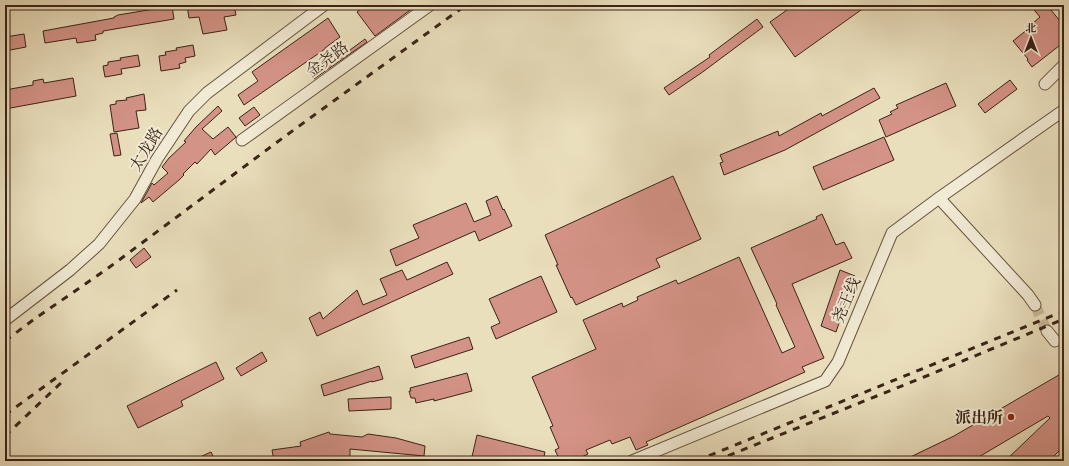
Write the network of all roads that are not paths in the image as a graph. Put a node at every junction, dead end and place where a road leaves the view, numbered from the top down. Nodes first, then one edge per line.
1 (324, 5) edge
2 (430, 5) edge
3 (1064, 65) edge
4 (1045, 84) dead end
5 (1064, 110) edge
6 (242, 140) dead end
7 (939, 198) junction
8 (1035, 305) tunnel mouth
9 (5, 320) edge
10 (1047, 331) tunnel mouth
11 (1055, 341) dead end
12 (632, 461) edge

1 - 9 street, 太龙路
2 - 6 street, 金尧路
3 - 4 street
5 - 7 street, 尧王线
7 - 8 street
7 - 12 street, 尧王线
10 - 11 street

